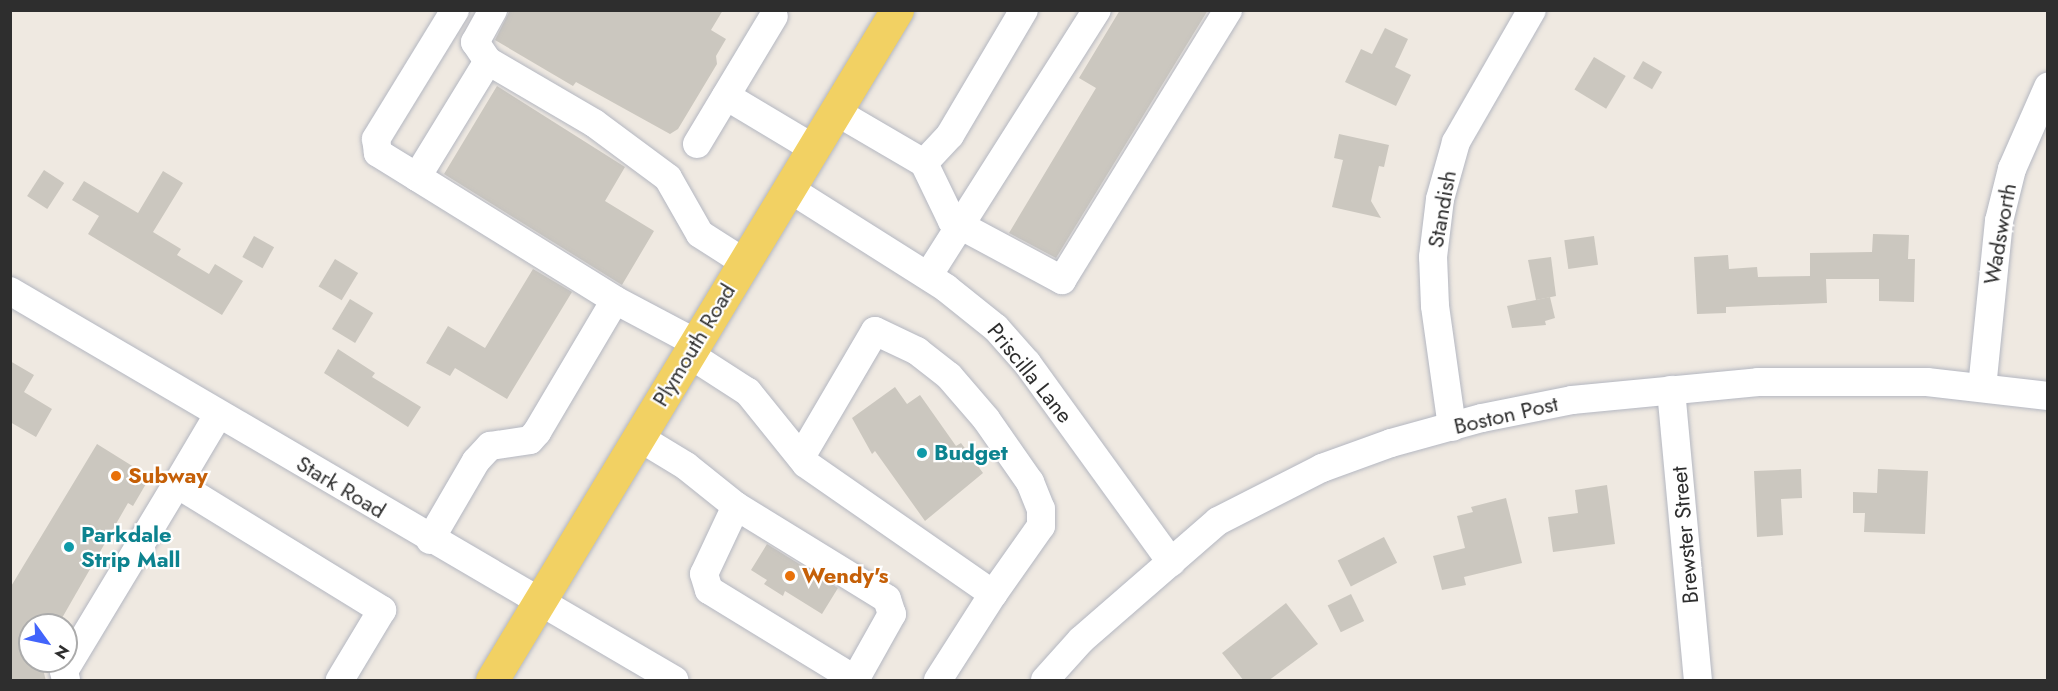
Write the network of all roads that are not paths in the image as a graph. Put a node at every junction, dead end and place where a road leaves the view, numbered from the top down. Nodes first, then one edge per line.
1 (493, 10) edge
2 (1024, 10) edge
3 (1097, 10) edge
4 (1228, 10) edge
5 (1532, 10) edge
6 (887, 14) edge
7 (774, 16) dead end
8 (450, 18) edge
9 (481, 51) junction
10 (2048, 87) edge
11 (726, 96) junction
12 (835, 111) junction
13 (697, 144) dead end
14 (813, 148) junction
15 (924, 163) junction
16 (417, 177) junction
17 (788, 188) junction
18 (963, 227) junction
19 (744, 262) junction
20 (928, 276) junction
21 (10, 291) edge
22 (615, 300) junction
23 (692, 349) junction
24 (1982, 388) junction
25 (1671, 390) junction
26 (2048, 396) edge
27 (218, 415) junction
28 (1452, 427) junction
29 (639, 438) junction
30 (801, 458) junction
31 (177, 484) junction
32 (736, 506) junction
33 (430, 540) junction
34 (1171, 562) junction
35 (993, 594) junction
36 (541, 603) junction
37 (856, 680) edge
38 (66, 681) edge
39 (340, 681) edge
40 (492, 681) edge
41 (674, 681) edge
42 (938, 681) edge
43 (1045, 681) edge
44 (1698, 681) edge

1 - 9 street
2 - 15 street
3 - 18 street
4 - 18 street
5 - 28 street, Standish
6 - 12 main road, Plymouth Road
7 - 11 street
8 - 9 street
8 - 16 street
9 - 16 street
9 - 19 street
10 - 24 street, Wadsworth
11 - 13 street
11 - 14 street
12 - 14 main road, Plymouth Road
12 - 15 street
14 - 17 main road, Plymouth Road
15 - 18 street
16 - 22 street
17 - 19 main road, Plymouth Road
17 - 20 street, Priscilla Lane
18 - 20 street
19 - 23 main road, Plymouth Road
20 - 34 street, Priscilla Lane
21 - 27 street, Stark Road
22 - 23 street
22 - 33 street
23 - 29 main road, Plymouth Road
23 - 30 street
24 - 25 street, Boston Post
24 - 26 street, Boston Post
25 - 28 street, Boston Post
25 - 44 street, Brewster Street
27 - 31 street
27 - 33 street, Stark Road
28 - 34 street, Boston Post
29 - 32 street
29 - 36 main road, Plymouth Road
30 - 35 street
30 - 35 street
31 - 38 street
31 - 39 street
32 - 37 street
32 - 37 street
33 - 36 street, Stark Road
34 - 43 street, Boston Post
35 - 42 street
36 - 40 main road, Plymouth Road
36 - 41 street, Stark Road

